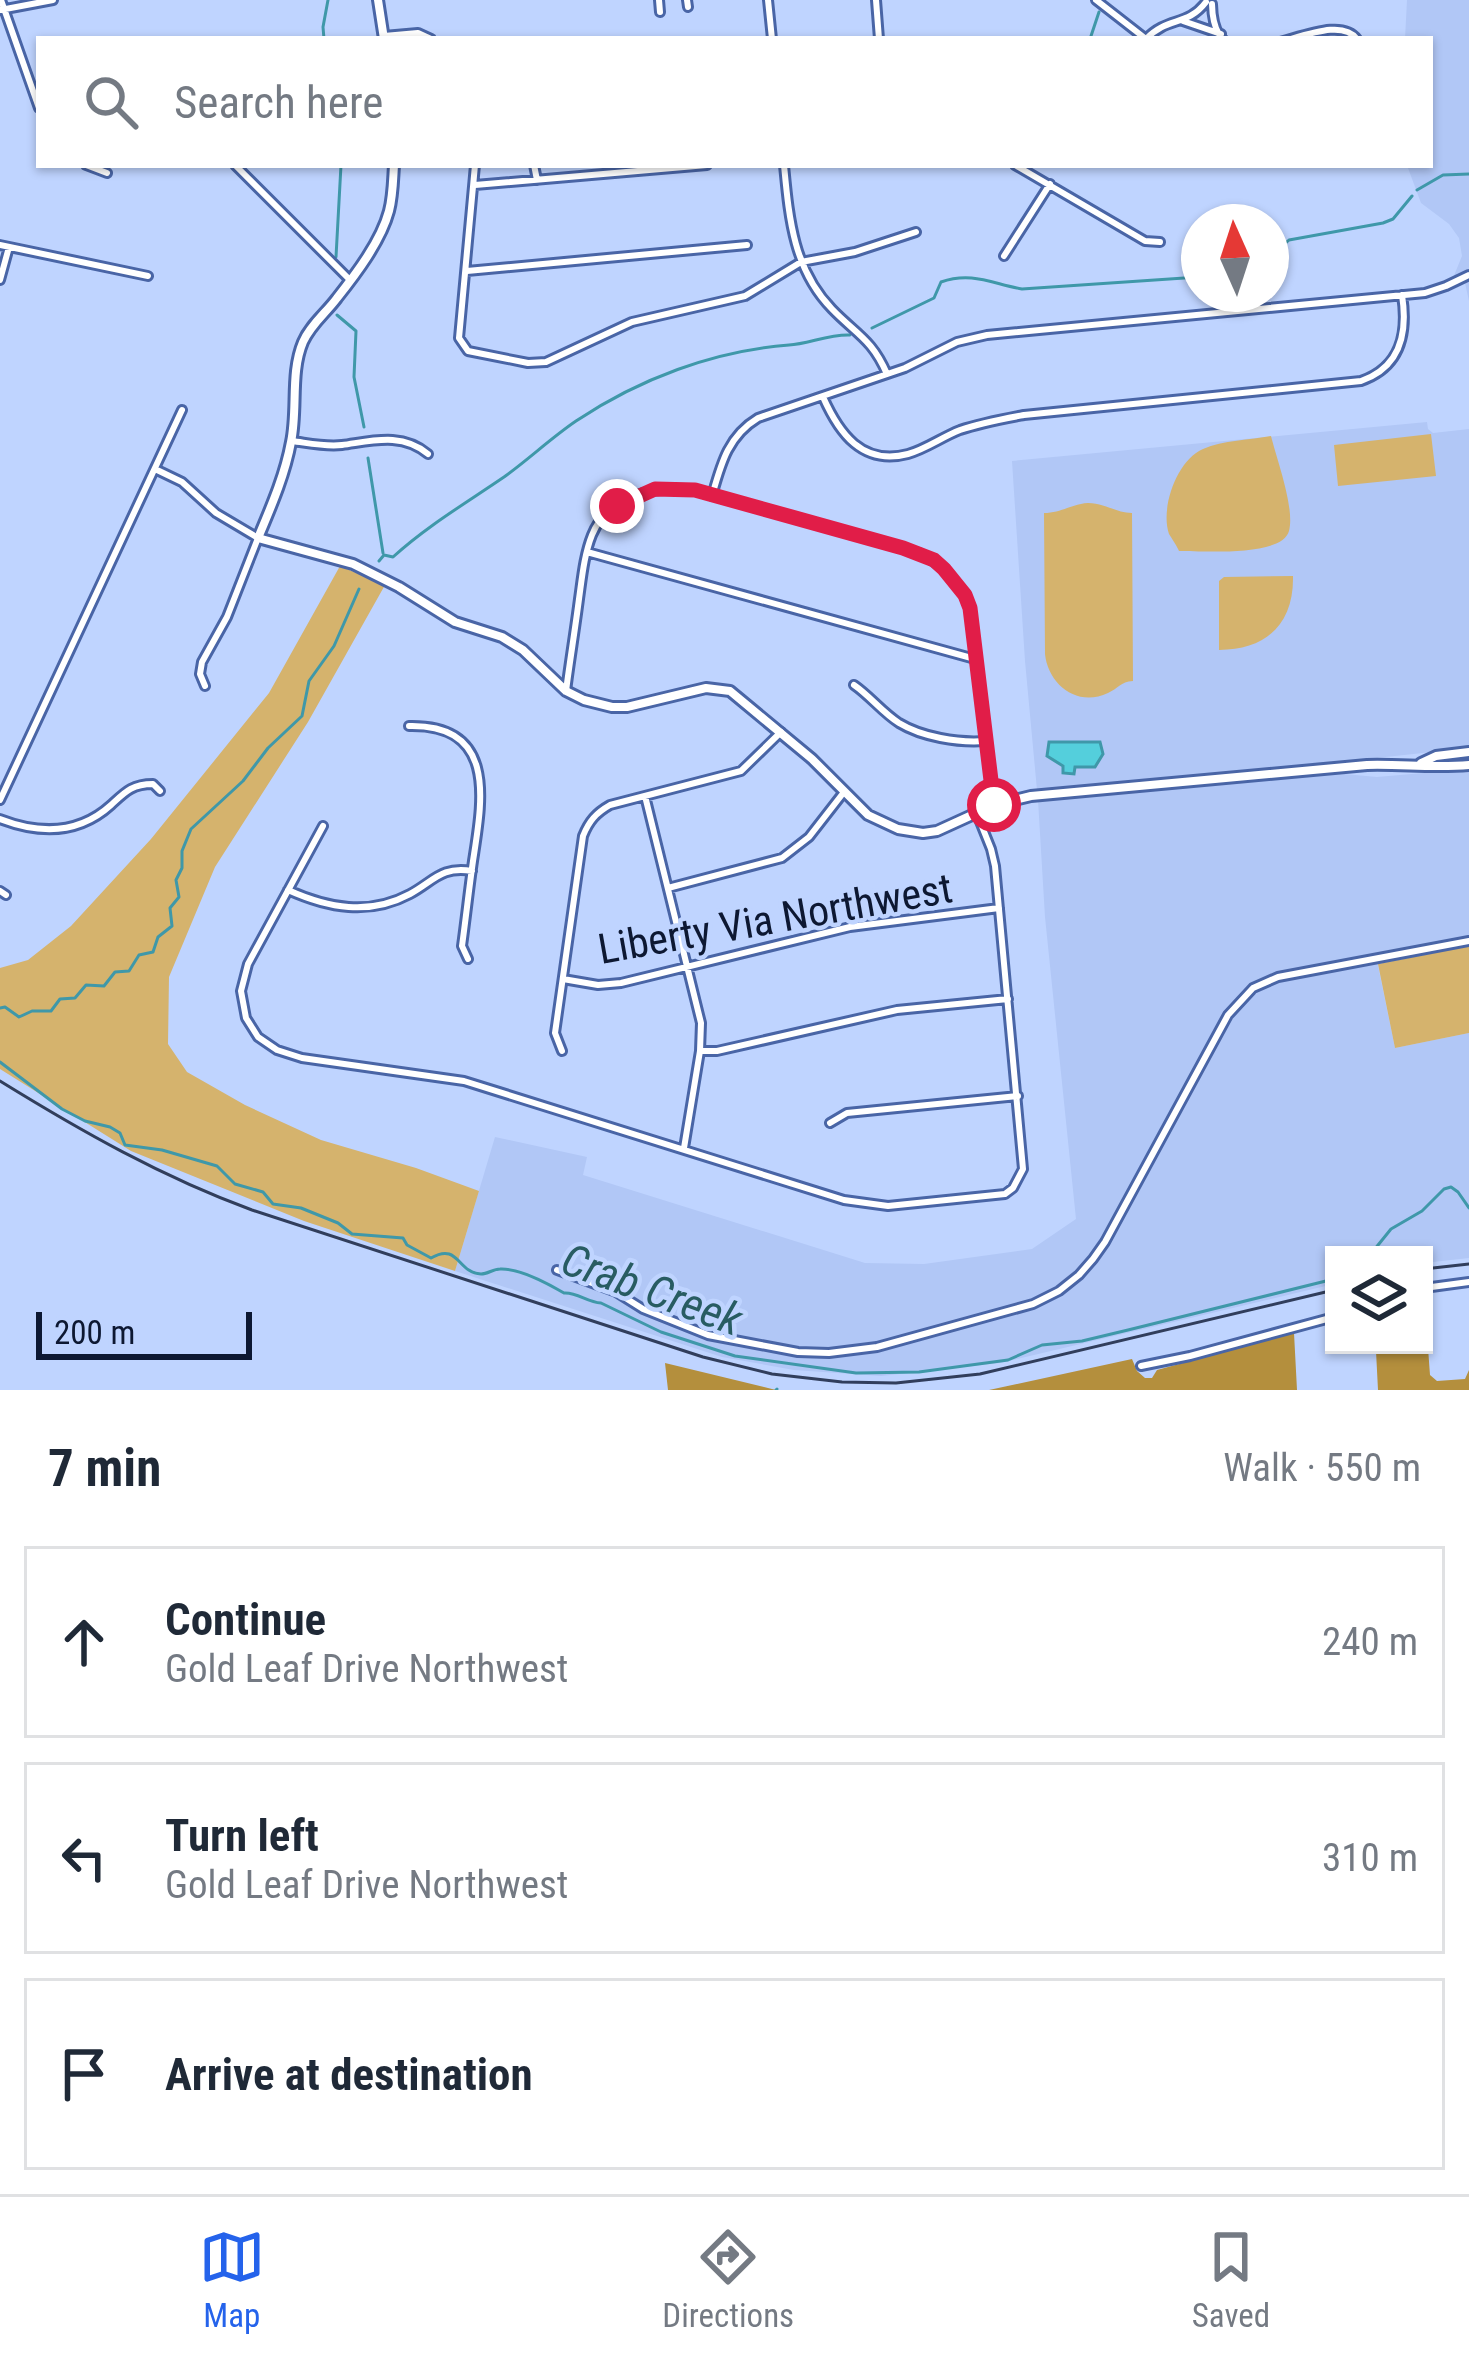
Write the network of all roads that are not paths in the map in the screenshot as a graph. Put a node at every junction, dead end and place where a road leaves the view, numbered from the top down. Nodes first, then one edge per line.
1 (53, 0) edge
2 (377, 0) edge
3 (659, 0) edge
4 (768, 0) edge
5 (876, 0) edge
6 (1096, 0) edge
7 (1210, 2) edge
8 (2, 6) edge
9 (660, 12) dead end
10 (1180, 20) junction
11 (1352, 25) dead end
12 (1225, 35) junction
13 (384, 36) edge
14 (772, 36) edge
15 (879, 36) edge
16 (1142, 36) edge
17 (1149, 36) edge
18 (1234, 36) edge
19 (1356, 36) edge
20 (36, 100) edge
21 (94, 168) edge
22 (238, 168) edge
23 (394, 168) edge
24 (476, 168) edge
25 (535, 168) edge
26 (673, 168) edge
27 (784, 168) edge
28 (1021, 168) edge
29 (106, 173) dead end
30 (537, 180) junction
31 (1050, 184) junction
32 (475, 185) junction
33 (916, 232) dead end
34 (1160, 242) dead end
35 (747, 245) dead end
36 (4, 246) edge
37 (1004, 256) dead end
38 (801, 262) junction
39 (466, 271) junction
40 (1469, 274) edge
41 (148, 276) dead end
42 (0, 280) edge
43 (350, 280) junction
44 (1402, 295) junction
45 (887, 374) junction
46 (823, 397) junction
47 (182, 410) dead end
48 (292, 441) junction
49 (428, 454) dead end
50 (155, 469) junction
51 (712, 496) junction
52 (258, 538) junction
53 (587, 552) junction
54 (975, 659) junction
55 (854, 685) dead end
56 (205, 686) dead end
57 (566, 691) junction
58 (409, 726) dead end
59 (781, 732) junction
60 (985, 741) junction
61 (1469, 752) edge
62 (1420, 764) junction
63 (1469, 765) edge
64 (160, 791) dead end
65 (844, 792) junction
66 (645, 796) junction
67 (0, 800) edge
68 (994, 805) junction
69 (977, 814) junction
70 (0, 818) edge
71 (322, 826) dead end
72 (472, 871) junction
73 (668, 887) junction
74 (288, 890) junction
75 (1000, 908) junction
76 (1469, 941) edge
77 (468, 959) dead end
78 (688, 967) junction
79 (562, 980) junction
80 (1008, 999) junction
81 (562, 1051) dead end
82 (700, 1051) junction
83 (1018, 1096) junction
84 (830, 1123) dead end
85 (684, 1148) junction
86 (557, 1270) dead end
87 (1469, 1282) edge
88 (1433, 1287) edge
89 (1325, 1319) edge
90 (1141, 1366) dead end

1 - 8 street
2 - 13 street
3 - 9 street
4 - 14 street
5 - 15 street
6 - 16 street
7 - 10 street
7 - 12 street
8 - 20 street
10 - 12 street
10 - 17 street
11 - 19 street
12 - 18 street
21 - 29 street
22 - 43 street
23 - 43 street
24 - 32 street
25 - 30 street
26 - 30 street
27 - 38 street
28 - 31 street
30 - 32 street
31 - 34 street
31 - 37 street
32 - 39 street
33 - 38 street
35 - 39 street
36 - 41 street
36 - 42 street
38 - 39 street
38 - 45 street
40 - 44 street
43 - 48 street
44 - 45 street
44 - 46 street
45 - 46 street
46 - 51 street
47 - 50 street
48 - 49 street
48 - 52 street
50 - 52 street
50 - 67 street
51 - 53 street
51 - 54 street
52 - 56 street
52 - 57 street
53 - 54 street
53 - 57 street
54 - 60 street
55 - 60 street
57 - 59 street
58 - 72 street
59 - 65 street
59 - 66 street
60 - 68 street
61 - 62 street
62 - 63 street
62 - 68 street
64 - 70 street
65 - 69 street
65 - 73 street
66 - 73 street
66 - 79 street
68 - 69 street
69 - 75 street
71 - 74 street
72 - 74 street
72 - 77 street
73 - 78 street
74 - 85 street
75 - 78 street, Liberty Via Northwest
75 - 80 street
76 - 86 street
78 - 79 street, Liberty Via Northwest
78 - 82 street
79 - 81 street
80 - 82 street
80 - 83 street
82 - 85 street
83 - 84 street
83 - 85 street
87 - 88 street
89 - 90 street

